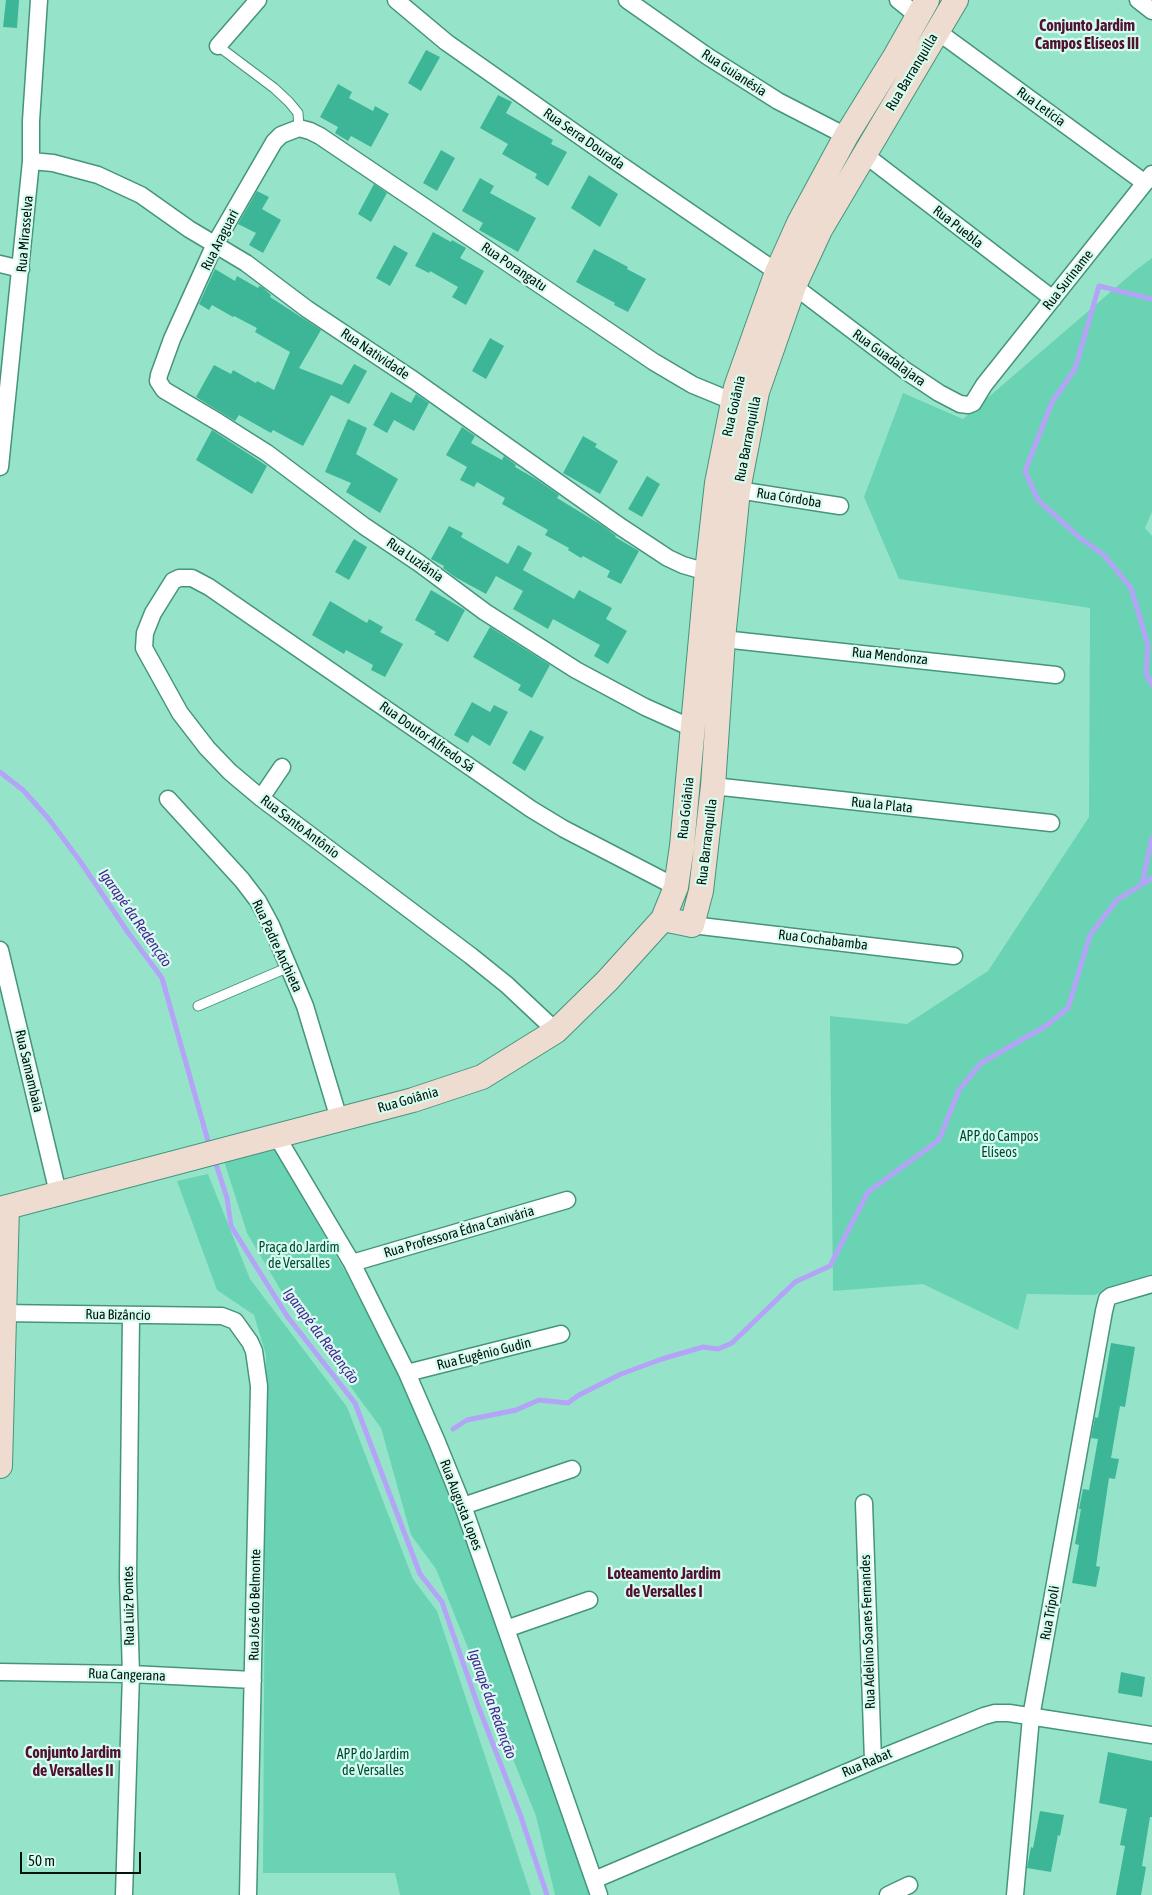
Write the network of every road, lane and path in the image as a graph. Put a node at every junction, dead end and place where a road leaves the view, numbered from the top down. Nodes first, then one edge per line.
1 (38, 0) edge
2 (258, 0) edge
3 (396, 0) edge
4 (627, 0) edge
5 (898, 0) edge
6 (956, 0) edge
7 (1138, 0) edge
8 (922, 8) edge
9 (1152, 11) edge
10 (937, 31) junction
11 (218, 46) joint
12 (299, 128) junction
13 (846, 136) junction
14 (864, 154) junction
15 (31, 161) junction
16 (1148, 179) edge
17 (215, 244) junction
18 (0, 264) edge
19 (21, 269) junction
20 (786, 279) junction
21 (1053, 299) junction
22 (160, 368) joint
23 (984, 385) joint
24 (742, 394) junction
25 (0, 468) edge
26 (738, 490) junction
27 (840, 506) dead end
28 (707, 572) junction
29 (185, 577) joint
30 (723, 639) junction
31 (1056, 675) dead end
32 (694, 729) junction
33 (282, 767) dead end
34 (713, 786) junction
35 (261, 798) junction
36 (168, 799) dead end
37 (1051, 823) dead end
38 (676, 887) junction
39 (664, 919) junction
40 (692, 925) junction
41 (0, 950) edge
42 (954, 956) dead end
43 (290, 967) junction
44 (198, 1006) dead end
45 (556, 1030) junction
46 (340, 1119) junction
47 (276, 1135) junction
48 (58, 1193) junction
49 (568, 1200) dead end
50 (3, 1208) edge
51 (352, 1263) junction
52 (1152, 1284) edge
53 (2, 1313) edge
54 (131, 1316) junction
55 (235, 1321) joint
56 (562, 1334) dead end
57 (407, 1373) junction
58 (0, 1466) edge
59 (572, 1469) dead end
60 (864, 1503) dead end
61 (463, 1506) junction
62 (589, 1600) dead end
63 (506, 1629) junction
64 (0, 1672) edge
65 (131, 1674) junction
66 (253, 1680) junction
67 (1031, 1717) junction
68 (1152, 1735) edge
69 (873, 1761) junction
70 (909, 1885) dead end
71 (597, 1888) edge
72 (124, 1895) edge
73 (248, 1895) edge
74 (888, 1895) edge
75 (1015, 1895) edge

1 - 15 street, Rua Mirasselva
2 - 11 street
3 - 20 street, Rua Serra Dourada
4 - 13 street, Rua Guianésia
5 - 8 street
6 - 10 street, Rua Barranquilla
7 - 9 street
8 - 13 street
10 - 14 street, Rua Barranquilla
10 - 16 street, Rua Letícia
11 - 12 lane
12 - 17 street, Rua Araguari
12 - 24 street, Rua Porangatu
13 - 20 street
14 - 20 street, Rua Barranquilla
14 - 21 street, Rua Puebla
15 - 17 street, Rua Natividade
15 - 19 street, Rua Mirasselva
16 - 21 street, Rua Suriname
17 - 22 street, Rua Araguari
17 - 28 street, Rua Natividade
18 - 19 street
19 - 25 street, Rua Mirasselva
20 - 23 street, Rua Guadalajara
20 - 24 street, Rua Barranquilla
21 - 23 street, Rua Suriname
22 - 32 street, Rua Luziânia
24 - 26 street, Rua Barranquilla
24 - 28 street, Rua Goiânia
26 - 27 street, Rua Córdoba
26 - 30 street, Rua Barranquilla
28 - 32 street, Rua Goiânia
29 - 35 street, Rua Santo Antônio
29 - 38 street, Rua Doutor Alfredo Sá
30 - 31 street, Rua Mendonza
30 - 34 street, Rua Barranquilla
32 - 38 street, Rua Goiânia
33 - 35 street
34 - 37 street, Rua la Plata
34 - 40 street, Rua Barranquilla
35 - 45 street, Rua Santo Antônio
36 - 43 street, Rua Padre Anchieta
38 - 39 street, Rua Goiânia
39 - 40 street
39 - 45 street, Rua Goiânia
40 - 42 street, Rua Cochabamba
41 - 48 street, Rua Samambaia
43 - 44 lane
43 - 46 street, Rua Padre Anchieta
45 - 46 street, Rua Goiânia
46 - 47 street, Rua Goiânia
47 - 48 street, Rua Goiânia
47 - 51 street, Rua Augusta Lopes
48 - 50 street, Rua Goiânia
49 - 51 street, Rua Professora Édna Canivária
50 - 53 street
51 - 57 street, Rua Augusta Lopes
52 - 67 street, Rua Trípoli
53 - 54 street, Rua Bizâncio
53 - 58 street
54 - 55 street, Rua Bizâncio
54 - 65 street, Rua Luiz Pontes
55 - 66 street, Rua José do Belmonte
56 - 57 street, Rua Eugênio Gudin
57 - 61 street, Rua Augusta Lopes
59 - 61 street
60 - 69 street, Rua Adelino Soares Fernandes
61 - 63 street, Rua Augusta Lopes
62 - 63 street
63 - 71 street, Rua Augusta Lopes
64 - 65 street, Rua Cangerana
65 - 66 street, Rua Cangerana
65 - 72 street, Rua Luiz Pontes
66 - 73 street, Rua José do Belmonte
67 - 68 street, Rua Rabat
67 - 69 street, Rua Rabat
67 - 75 street, Rua Trípoli
69 - 71 street, Rua Rabat
70 - 74 street

